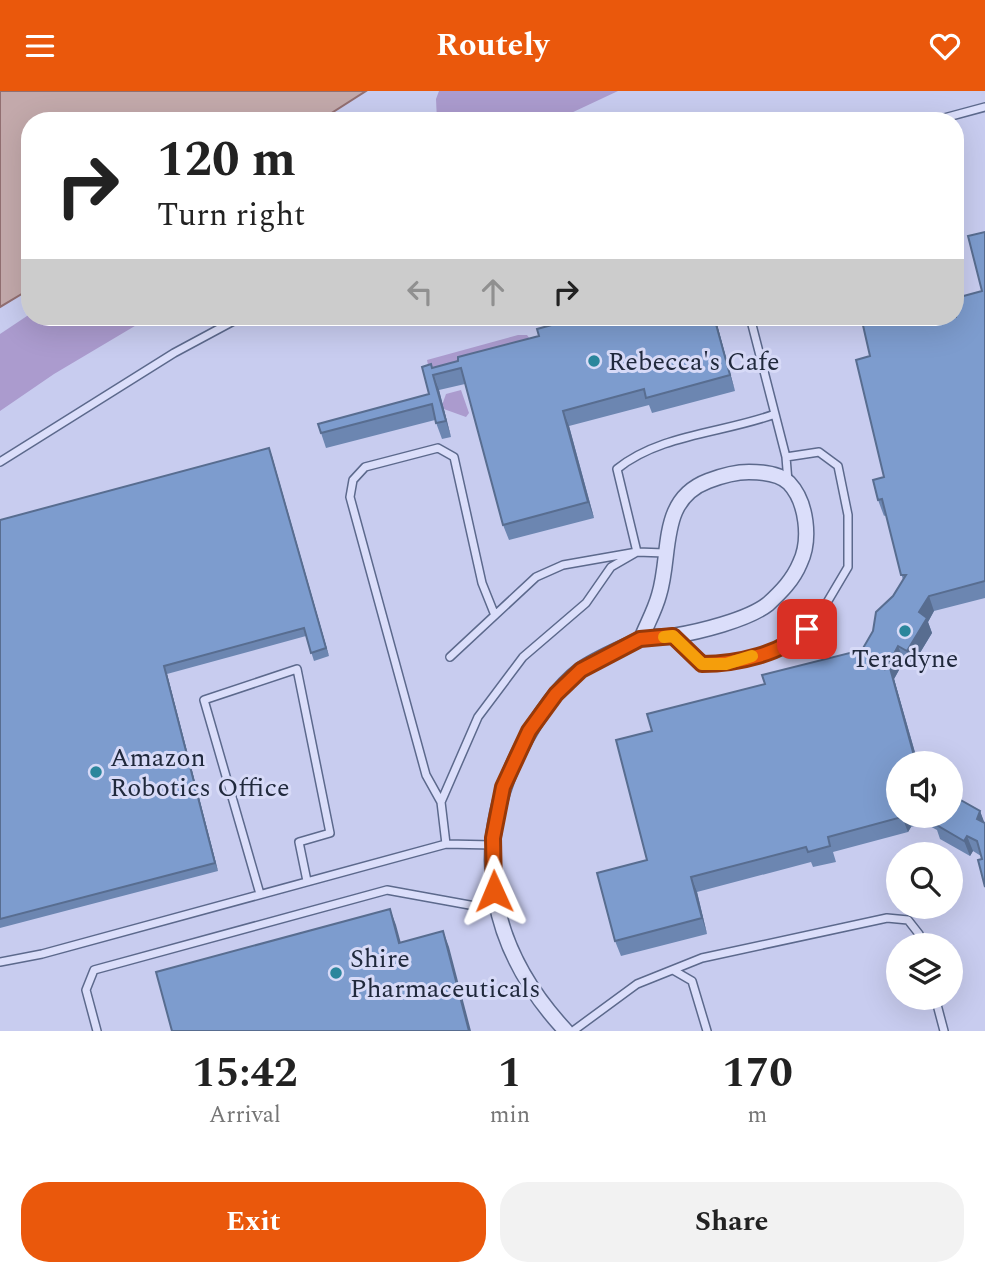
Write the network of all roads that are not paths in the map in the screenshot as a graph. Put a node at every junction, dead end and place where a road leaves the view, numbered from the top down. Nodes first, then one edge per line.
1 (985, 107) edge
2 (964, 113) edge
3 (224, 326) edge
4 (752, 326) edge
5 (775, 414) junction
6 (786, 457) junction
7 (0, 462) edge
8 (788, 482) junction
9 (637, 552) junction
10 (665, 553) junction
11 (494, 613) junction
12 (673, 636) junction
13 (640, 639) junction
14 (450, 657) dead end
15 (441, 802) junction
16 (446, 843) junction
17 (493, 845) junction
18 (307, 881) junction
19 (260, 894) junction
20 (497, 910) junction
21 (918, 933) edge
22 (0, 962) edge
23 (673, 970) junction
24 (938, 1010) edge
25 (97, 1031) edge
26 (566, 1031) edge
27 (573, 1031) edge
28 (707, 1031) edge
29 (943, 1031) edge

1 - 2 lane
3 - 7 lane
4 - 5 lane
5 - 6 lane
5 - 9 lane
6 - 8 lane
6 - 12 lane
8 - 10 street
8 - 12 street
9 - 10 lane
9 - 11 lane
9 - 15 lane
10 - 13 street
11 - 14 lane
11 - 15 lane
12 - 13 street
13 - 17 street
15 - 16 lane
16 - 17 lane
16 - 18 lane
17 - 20 street
18 - 19 lane
18 - 19 lane
19 - 22 lane
20 - 25 lane
20 - 26 street
21 - 23 lane
23 - 27 lane
23 - 28 lane
24 - 29 lane

